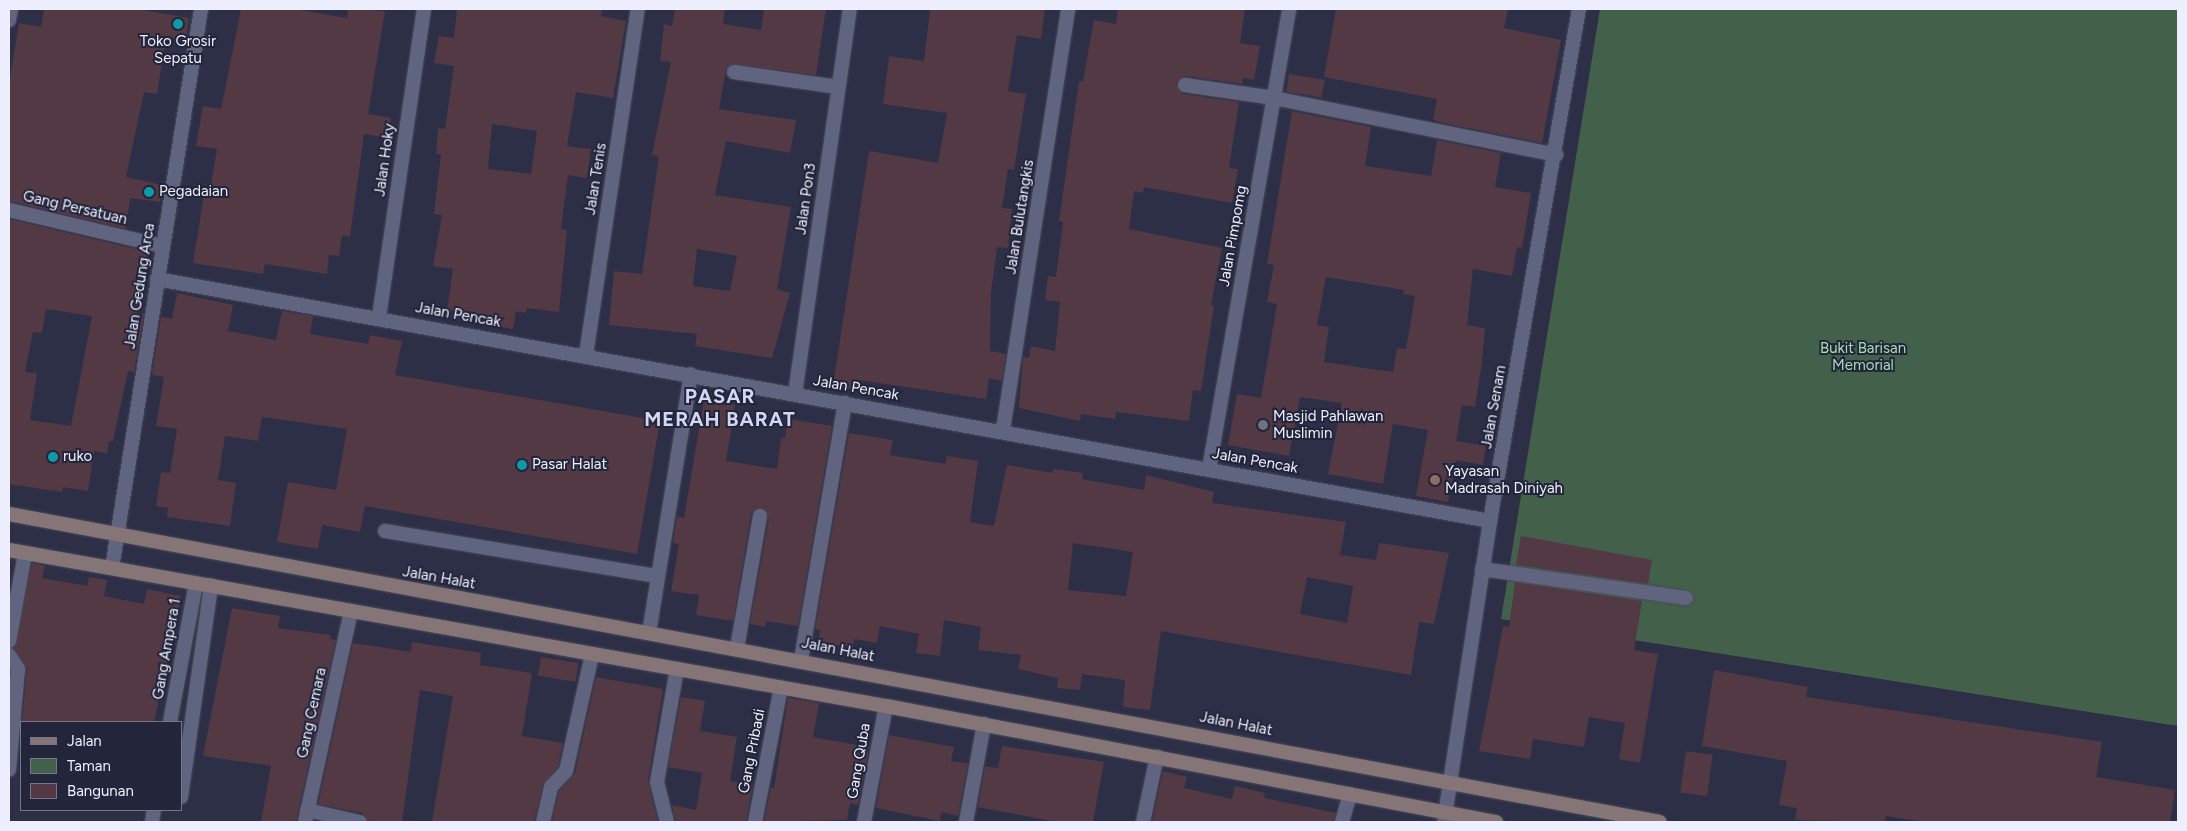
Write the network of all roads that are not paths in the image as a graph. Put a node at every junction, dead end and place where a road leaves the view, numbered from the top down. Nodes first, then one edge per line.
1 (11, 9) edge
2 (201, 9) edge
3 (424, 9) edge
4 (638, 9) edge
5 (850, 9) edge
6 (1068, 9) edge
7 (1289, 9) edge
8 (1579, 9) edge
9 (9, 20) edge
10 (734, 72) dead end
11 (1185, 85) dead end
12 (838, 87) junction
13 (1274, 98) junction
14 (1556, 155) junction
15 (9, 210) edge
16 (162, 246) junction
17 (158, 278) junction
18 (379, 317) junction
19 (586, 355) junction
20 (691, 374) junction
21 (795, 394) junction
22 (845, 403) junction
23 (1003, 430) junction
24 (1209, 469) junction
25 (9, 514) edge
26 (760, 516) dead end
27 (1490, 521) junction
28 (385, 531) dead end
29 (118, 536) junction
30 (9, 550) edge
31 (25, 554) junction
32 (112, 568) junction
33 (1482, 569) junction
34 (656, 576) junction
35 (196, 582) junction
36 (211, 585) junction
37 (1686, 598) dead end
38 (351, 611) junction
39 (649, 633) junction
40 (9, 641) edge
41 (736, 648) junction
42 (9, 655) edge
43 (592, 655) junction
44 (801, 660) junction
45 (677, 669) junction
46 (781, 687) junction
47 (886, 706) junction
48 (170, 721) edge
49 (984, 724) junction
50 (1158, 756) junction
51 (9, 770) edge
52 (1450, 781) junction
53 (182, 789) edge
54 (1350, 794) junction
55 (306, 816) edge
56 (1445, 817) edge
57 (360, 822) edge
58 (543, 822) edge
59 (667, 822) edge
60 (755, 822) edge
61 (864, 822) edge
62 (966, 822) edge
63 (1143, 822) edge
64 (1342, 822) edge
65 (1496, 822) edge
66 (1660, 822) edge

1 - 9 street
2 - 16 street, Jalan Gedung Arca
3 - 18 street, Jalan Hoky
4 - 19 street, Jalan Tenis
5 - 12 street, Jalan Pon3
6 - 23 street, Jalan Bulutangkis
7 - 13 street, Jalan Pimpomg
8 - 14 street, Jalan Senam
10 - 12 street
11 - 13 street
12 - 21 street, Jalan Pon3
13 - 14 street
13 - 24 street, Jalan Pimpomg
14 - 27 street, Jalan Senam
15 - 16 street, Gang Persatuan
16 - 17 street, Jalan Gedung Arca
17 - 18 street, Jalan Pencak
17 - 29 street, Jalan Gedung Arca
18 - 19 street, Jalan Pencak
19 - 20 street, Jalan Pencak
20 - 21 street, Jalan Pencak
20 - 34 street
21 - 22 street, Jalan Pencak
22 - 23 street, Jalan Pencak
22 - 44 street
23 - 24 street, Jalan Pencak
24 - 27 street, Jalan Pencak
25 - 29 main road, Jalan Halat
26 - 41 street
27 - 33 street, Jalan Senam
28 - 34 street
29 - 32 street, Jalan Gedung Arca
29 - 39 main road, Jalan Halat
30 - 31 main road
31 - 32 main road
31 - 40 street
32 - 35 main road
33 - 37 street
33 - 52 street, Jalan Senam
34 - 39 street
35 - 36 main road
35 - 48 street, Gang Ampera 1
36 - 38 main road
36 - 53 street
38 - 43 main road
38 - 55 street, Gang Cemara
39 - 41 main road, Jalan Halat
41 - 44 main road, Jalan Halat
42 - 51 street
43 - 45 main road
43 - 58 street
44 - 52 main road, Jalan Halat
45 - 46 main road
45 - 59 street
46 - 47 main road
46 - 60 street, Gang Pribadi
47 - 49 main road
47 - 61 street, Gang Quba
49 - 50 main road
49 - 62 street
50 - 54 main road
50 - 63 street
52 - 56 street, Jalan Senam
52 - 66 main road, Jalan Halat
54 - 56 main road
54 - 64 street
55 - 57 street
56 - 65 main road

